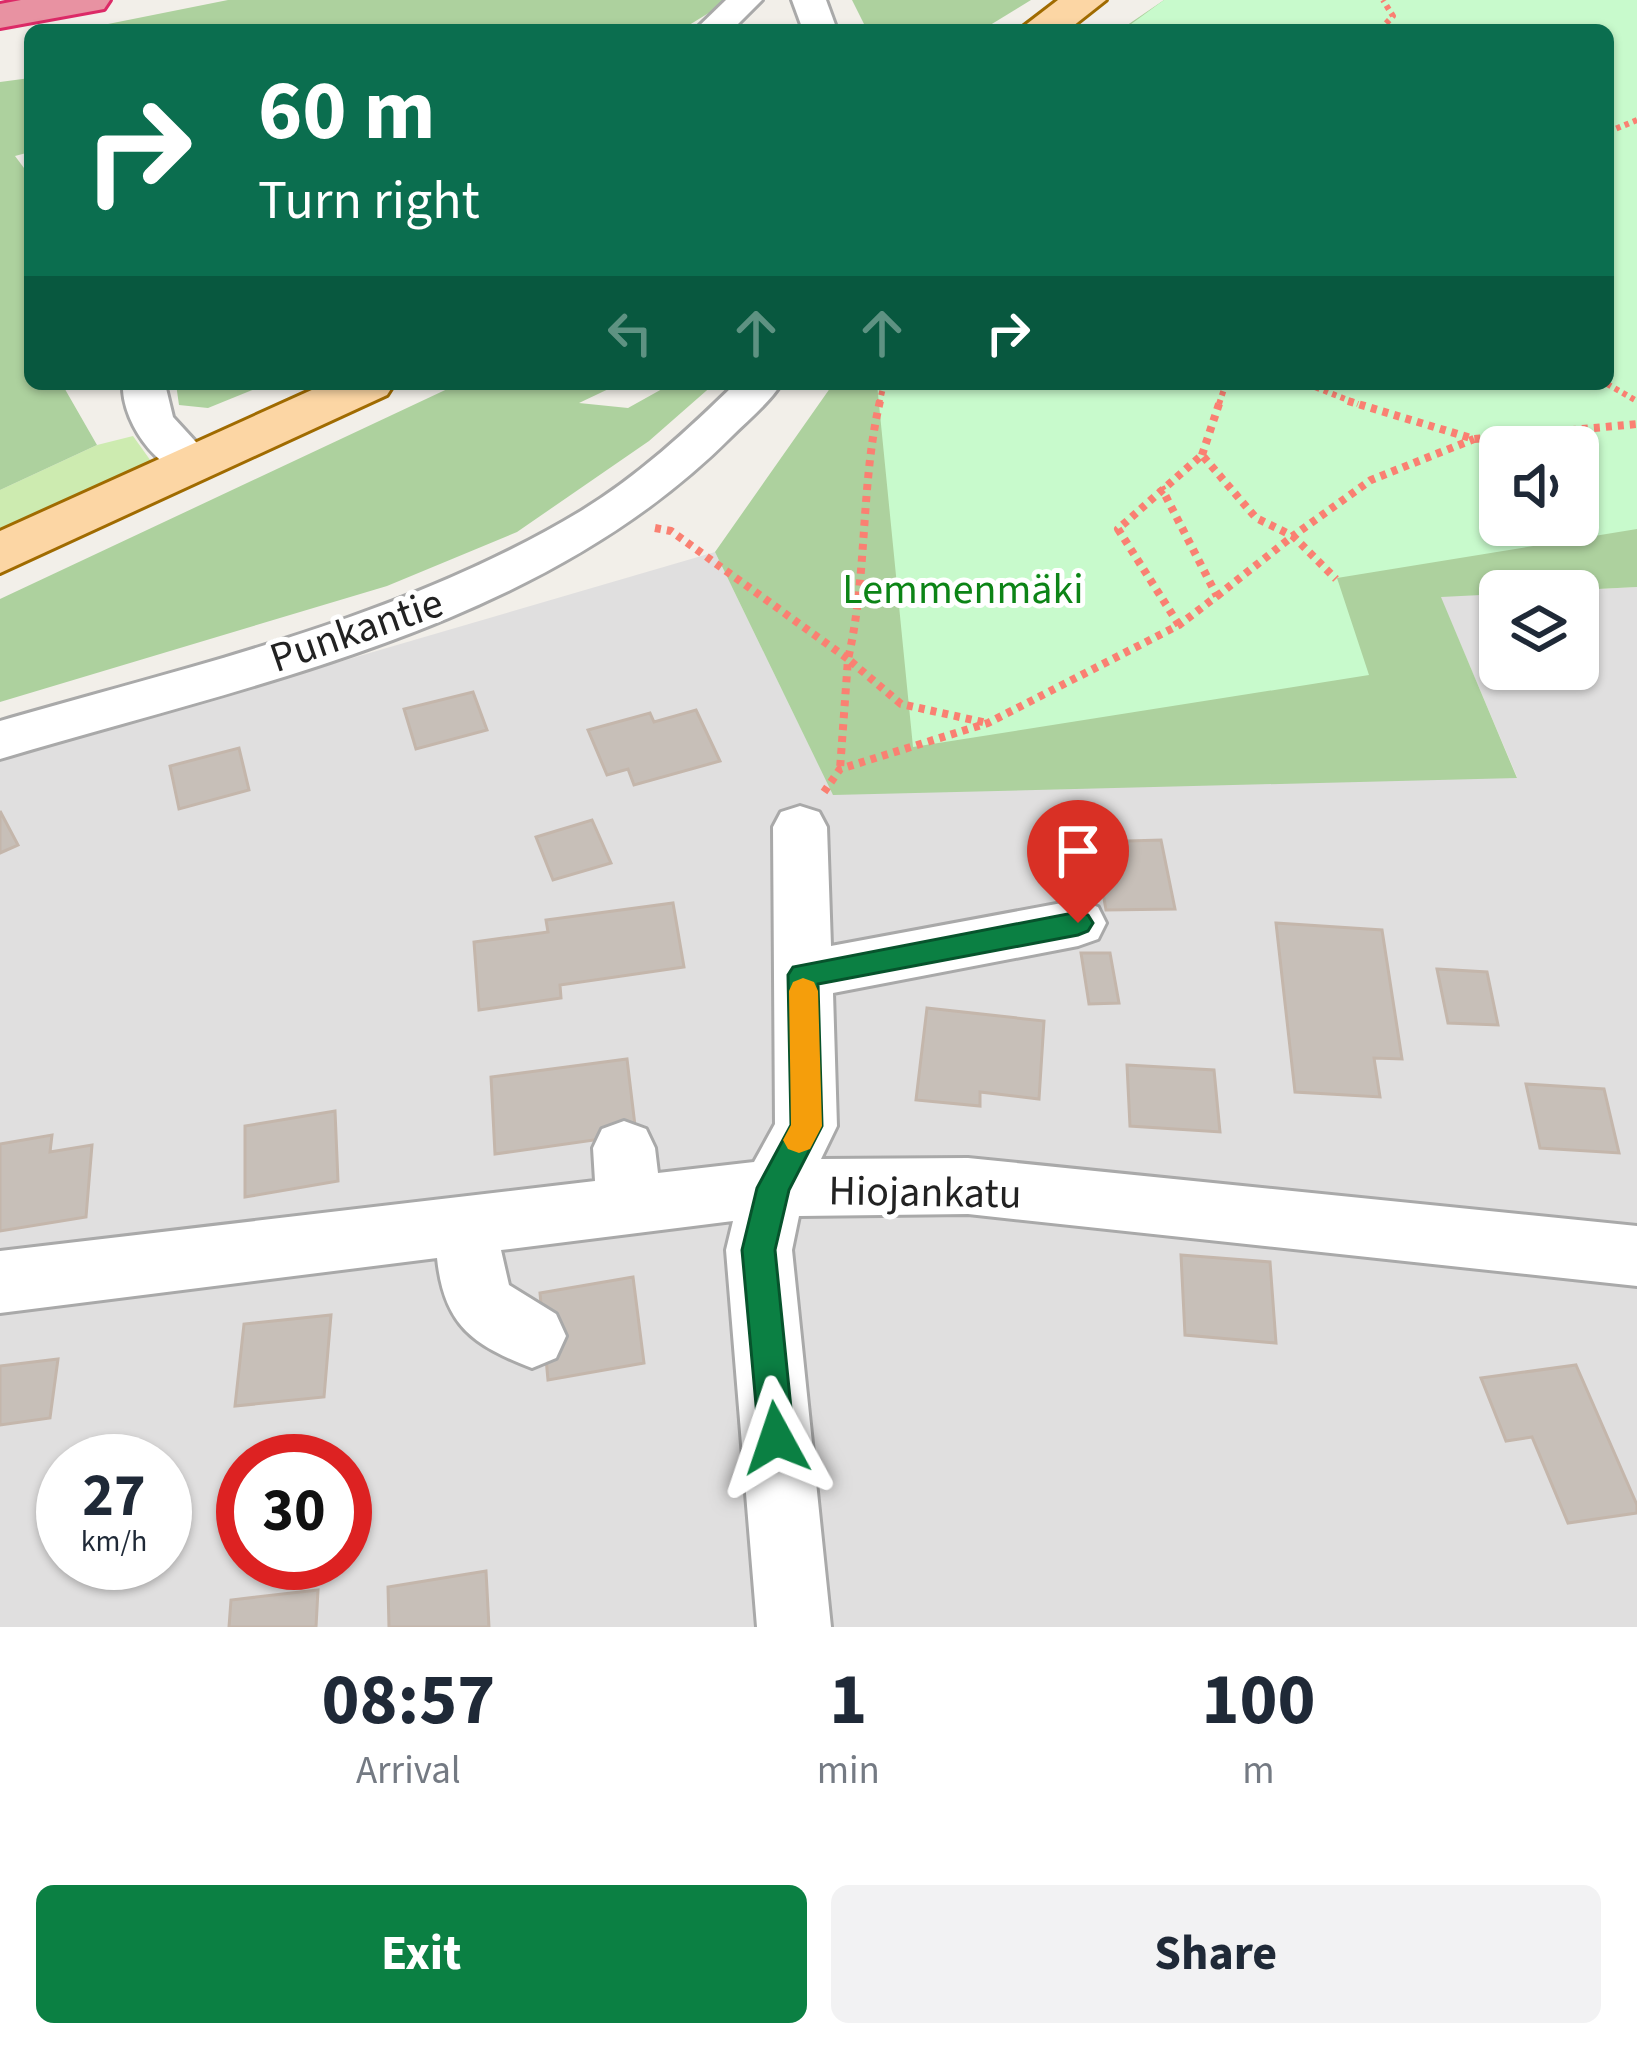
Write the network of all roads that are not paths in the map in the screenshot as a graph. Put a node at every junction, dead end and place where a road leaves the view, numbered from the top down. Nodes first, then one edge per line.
1 (90, 0) edge
2 (745, 0) edge
3 (1086, 0) edge
4 (0, 16) edge
5 (719, 24) edge
6 (1049, 24) edge
7 (143, 390) edge
8 (355, 390) edge
9 (754, 390) edge
10 (194, 465) junction
11 (0, 554) edge
12 (0, 740) edge
13 (800, 827) road end
14 (1078, 923) dead end
15 (803, 975) junction
16 (773, 1188) junction
17 (466, 1226) junction
18 (1637, 1256) edge
19 (0, 1282) edge
20 (532, 1336) dead end
21 (794, 1627) edge

1 - 4 highway
2 - 5 street
3 - 6 main road
7 - 10 street
8 - 10 main road
9 - 12 street, Punkantie
10 - 11 main road
13 - 15 street
14 - 15 street
15 - 16 street
16 - 17 street, Hiojankatu
16 - 18 street, Hiojankatu
16 - 21 street
17 - 19 street, Hiojankatu
17 - 20 street

